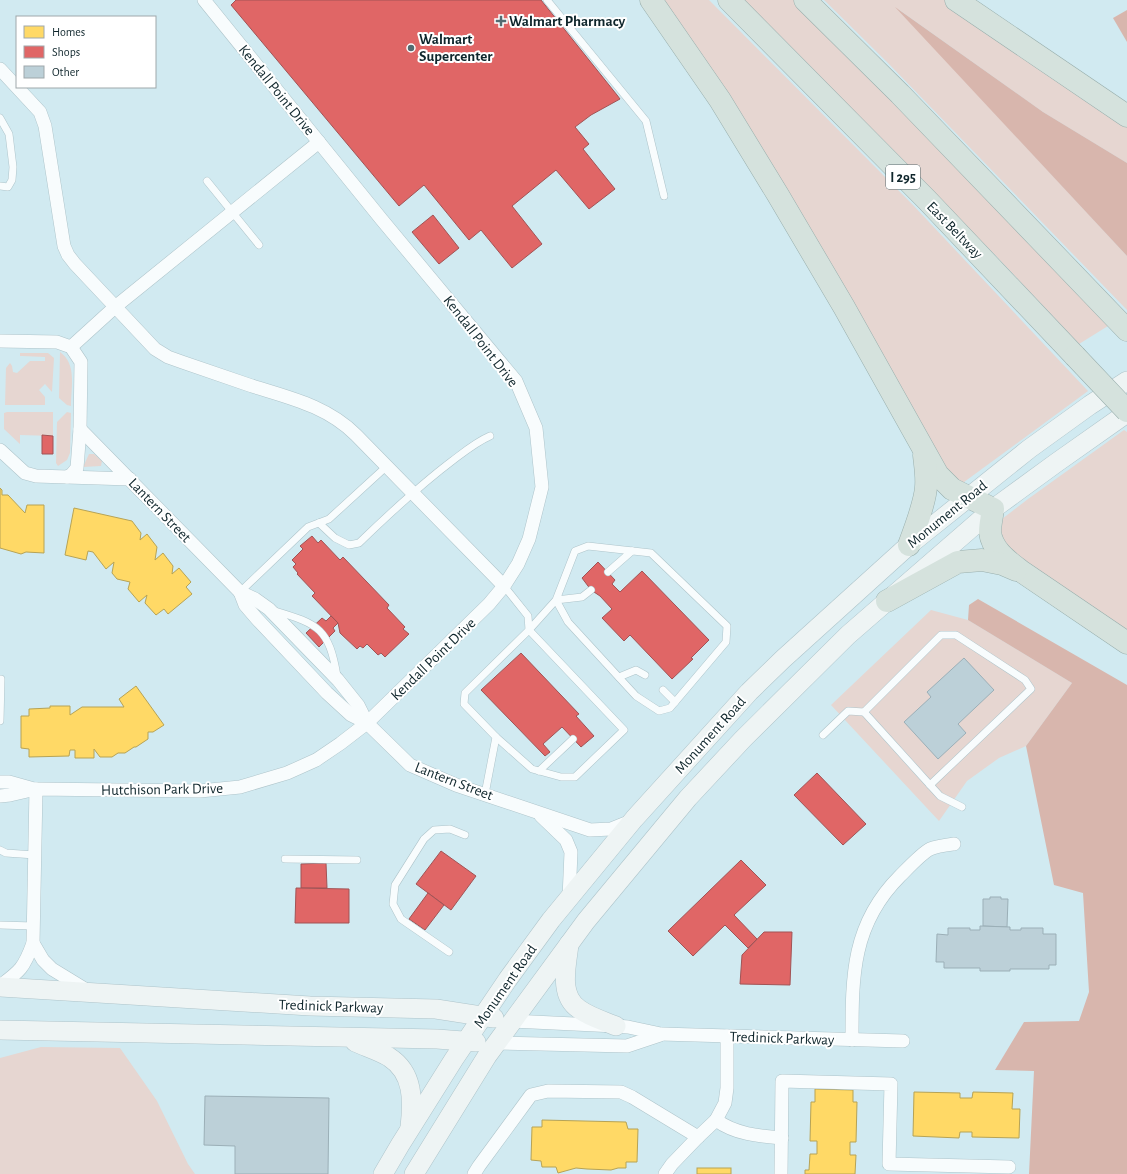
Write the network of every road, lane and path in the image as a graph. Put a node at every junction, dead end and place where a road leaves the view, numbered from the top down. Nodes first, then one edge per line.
1 (204, 0) edge
2 (548, 0) edge
3 (651, 0) edge
4 (729, 0) edge
5 (805, 0) edge
6 (956, 0) edge
7 (0, 69) edge
8 (16, 86) edge
9 (18, 88) edge
10 (1127, 116) edge
11 (0, 118) edge
12 (319, 142) junction
13 (207, 181) dead end
14 (0, 186) edge
15 (664, 196) dead end
16 (232, 212) junction
17 (259, 245) dead end
18 (114, 307) junction
19 (1124, 328) edge
20 (0, 342) edge
21 (71, 347) junction
22 (1127, 381) edge
23 (1127, 412) edge
24 (80, 429) junction
25 (490, 436) dead end
26 (922, 446) junction
27 (0, 450) edge
28 (387, 466) junction
29 (67, 477) junction
30 (130, 479) junction
31 (412, 492) junction
32 (967, 497) junction
33 (993, 509) junction
34 (319, 523) junction
35 (909, 544) junction
36 (632, 551) junction
37 (1021, 571) junction
38 (608, 572) dead end
39 (504, 586) junction
40 (591, 590) dead end
41 (240, 592) junction
42 (556, 600) junction
43 (887, 601) junction
44 (269, 609) junction
45 (529, 630) junction
46 (1127, 643) edge
47 (645, 675) dead end
48 (619, 677) junction
49 (1, 679) edge
50 (338, 680) junction
51 (664, 690) dead end
52 (675, 702) junction
53 (864, 712) junction
54 (0, 721) edge
55 (367, 723) junction
56 (823, 735) dead end
57 (496, 737) junction
58 (573, 739) dead end
59 (539, 771) junction
60 (0, 782) edge
61 (930, 785) junction
62 (36, 789) junction
63 (485, 794) junction
64 (0, 796) edge
65 (962, 807) dead end
66 (533, 810) junction
67 (634, 819) junction
68 (465, 835) dead end
69 (954, 844) dead end
70 (0, 850) edge
71 (35, 855) junction
72 (285, 859) dead end
73 (356, 860) dead end
74 (569, 899) junction
75 (0, 925) edge
76 (34, 926) junction
77 (570, 942) junction
78 (33, 944) junction
79 (449, 952) dead end
80 (0, 986) edge
81 (89, 991) junction
82 (483, 1016) junction
83 (512, 1021) junction
84 (616, 1026) junction
85 (0, 1030) edge
86 (661, 1034) junction
87 (727, 1036) junction
88 (344, 1038) junction
89 (852, 1040) junction
90 (467, 1041) junction
91 (903, 1041) dead end
92 (496, 1043) junction
93 (716, 1120) junction
94 (410, 1129) junction
95 (698, 1137) junction
96 (782, 1138) junction
97 (1009, 1167) dead end
98 (932, 1169) edge
99 (384, 1174) edge
100 (414, 1174) edge
101 (474, 1174) edge
102 (665, 1174) edge
103 (781, 1174) edge

1 - 12 street, Kendall Point Drive
2 - 15 lane
3 - 26 highway
4 - 23 highway, East Beltway / I 295, bridge
5 - 19 highway
6 - 10 highway
7 - 8 street
9 - 18 street
11 - 14 lane
12 - 16 street
12 - 39 street, Kendall Point Drive
13 - 16 lane
16 - 17 lane
16 - 18 street
18 - 21 street
18 - 28 street
20 - 21 street
21 - 24 street
22 - 32 main road, Monument Road
23 - 33 main road, Monument Road
24 - 29 street
24 - 30 street, Lantern Street
25 - 31 lane
26 - 32 highway
26 - 35 highway
27 - 29 street
28 - 31 street
28 - 34 lane
29 - 30 street
30 - 41 street, Lantern Street
31 - 34 lane
31 - 39 street
32 - 33 highway
32 - 35 main road, Monument Road
33 - 37 highway
33 - 43 main road, Monument Road
34 - 41 lane
35 - 67 main road, Monument Road
36 - 38 lane
36 - 42 lane
36 - 52 lane
37 - 43 highway
37 - 46 highway
39 - 45 lane
39 - 55 street, Kendall Point Drive
40 - 42 lane
41 - 44 street, Lantern Street
41 - 55 street, Lantern Street
42 - 45 lane
42 - 48 lane
43 - 77 main road, Monument Road
44 - 50 street, Lantern Street
44 - 50 lane
45 - 57 lane
45 - 59 lane
47 - 48 lane
48 - 52 lane
49 - 54 lane
50 - 55 street, Lantern Street
51 - 52 lane
53 - 56 lane
53 - 61 lane
53 - 61 lane
55 - 62 street, Hutchison Park Drive
55 - 63 street, Lantern Street
57 - 59 lane
57 - 63 lane
58 - 59 lane
60 - 62 street, Hutchison Park Drive
61 - 65 lane
62 - 64 street, Hutchison Park Drive
62 - 71 street
63 - 66 street, Lantern Street
66 - 67 street, Lantern Street
66 - 74 street
67 - 74 main road, Monument Road
68 - 79 lane
69 - 89 street
70 - 71 lane
71 - 76 street
72 - 73 lane
74 - 82 main road, Monument Road
75 - 76 lane
76 - 78 street
77 - 83 main road, Monument Road
77 - 84 main road
78 - 80 street
78 - 81 street
80 - 81 main road, Tredinick Parkway
81 - 82 main road, Tredinick Parkway
82 - 83 main road, Tredinick Parkway
82 - 90 main road, Monument Road
83 - 84 street, Tredinick Parkway
83 - 92 main road, Monument Road
84 - 86 street, Tredinick Parkway
85 - 88 main road, Tredinick Parkway
86 - 87 street, Tredinick Parkway
86 - 92 street, Tredinick Parkway
87 - 89 street, Tredinick Parkway
87 - 93 street
88 - 90 main road, Tredinick Parkway
88 - 94 main road
89 - 91 street, Tredinick Parkway
90 - 92 main road, Tredinick Parkway
90 - 94 main road, Monument Road
92 - 100 main road, Monument Road
93 - 95 street
93 - 96 street
94 - 99 main road, Monument Road
95 - 101 street
95 - 102 street
96 - 98 street
96 - 103 street
97 - 98 street

